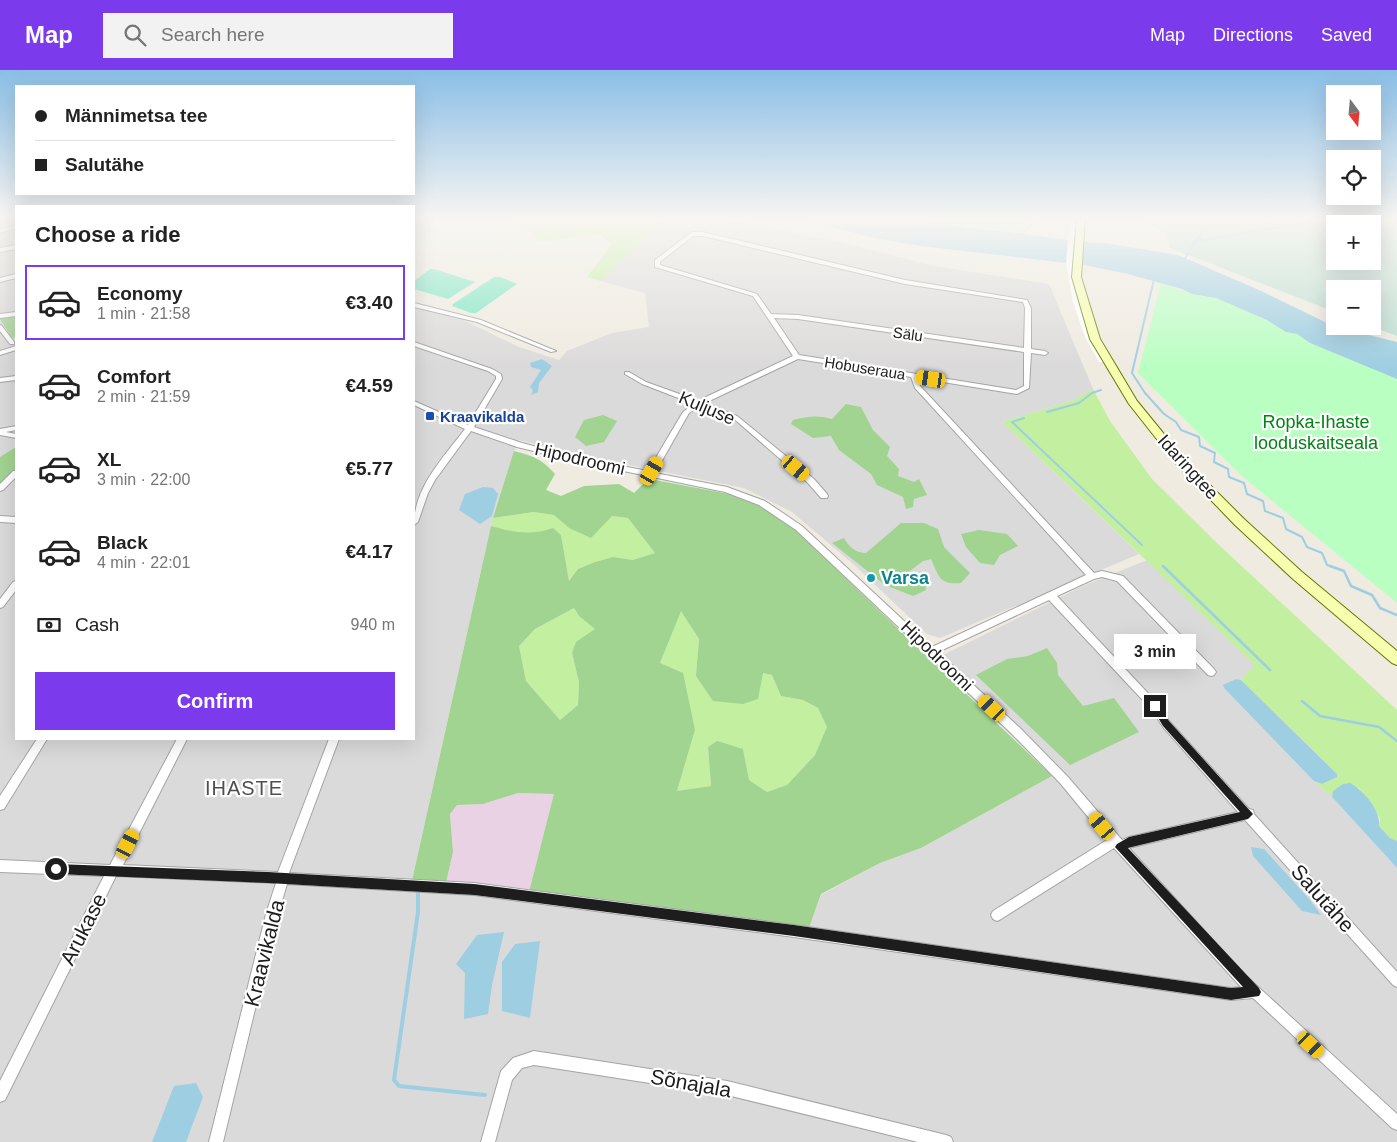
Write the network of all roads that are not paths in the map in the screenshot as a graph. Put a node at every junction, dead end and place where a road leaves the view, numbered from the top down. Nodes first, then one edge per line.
1 (660, 268) edge
2 (846, 268) edge
3 (1076, 268) edge
4 (15, 276) edge
5 (0, 280) edge
6 (415, 305) edge
7 (15, 314) edge
8 (0, 316) edge
9 (770, 316) junction
10 (0, 328) edge
11 (415, 344) edge
12 (12, 345) edge
13 (0, 346) edge
14 (553, 351) dead end
15 (1028, 351) junction
16 (0, 353) edge
17 (1045, 353) dead end
18 (797, 357) junction
19 (627, 373) dead end
20 (914, 376) junction
21 (15, 378) edge
22 (0, 380) edge
23 (415, 403) edge
24 (700, 404) junction
25 (15, 428) edge
26 (468, 428) junction
27 (0, 432) edge
28 (15, 436) edge
29 (15, 474) edge
30 (650, 475) junction
31 (0, 488) edge
32 (824, 496) dead end
33 (0, 519) edge
34 (415, 519) edge
35 (15, 520) edge
36 (1092, 576) junction
37 (15, 585) edge
38 (1051, 596) junction
39 (0, 605) edge
40 (931, 650) junction
41 (1397, 659) edge
42 (1211, 672) dead end
43 (41, 740) edge
44 (181, 740) edge
45 (334, 740) edge
46 (0, 805) edge
47 (1248, 814) junction
48 (1117, 844) junction
49 (0, 866) edge
50 (113, 871) junction
51 (282, 878) junction
52 (997, 915) dead end
53 (1397, 981) edge
54 (1255, 992) junction
55 (0, 1094) edge
56 (1397, 1123) edge
57 (216, 1142) edge
58 (488, 1142) edge
59 (946, 1142) edge

1 - 9 street, Hobuseraua
2 - 15 street, Hobuseraua
3 - 41 main road, Idaringtee
4 - 5 street
6 - 14 street
7 - 8 street
9 - 15 street, Sälu
9 - 18 street, Hobuseraua
10 - 12 street
11 - 26 street
12 - 13 street
12 - 16 street
15 - 17 street, Sälu
15 - 20 street, Hobuseraua
18 - 20 street, Hobuseraua
18 - 24 street
19 - 24 street, Kuljuse
20 - 36 street
21 - 22 street
23 - 26 street, Hipodroomi
24 - 30 street
24 - 32 street, Kuljuse
25 - 27 street
26 - 30 street, Hipodroomi
26 - 34 street
27 - 28 street
29 - 31 street
30 - 40 street, Hipodroomi
33 - 35 street
36 - 38 street
36 - 42 street
37 - 39 street
38 - 40 street
38 - 47 street, Salutähe
40 - 48 street, Hipodroomi
43 - 46 street
44 - 50 street, Arukase
45 - 51 street, Kraavikalda
47 - 48 street
47 - 53 street, Salutähe
48 - 52 street
48 - 54 street, Hipodroomi
49 - 50 street
50 - 51 street
50 - 55 street, Arukase
51 - 54 street
51 - 57 street, Kraavikalda
54 - 56 street, Hipodroomi
58 - 59 street, Sõnajala

